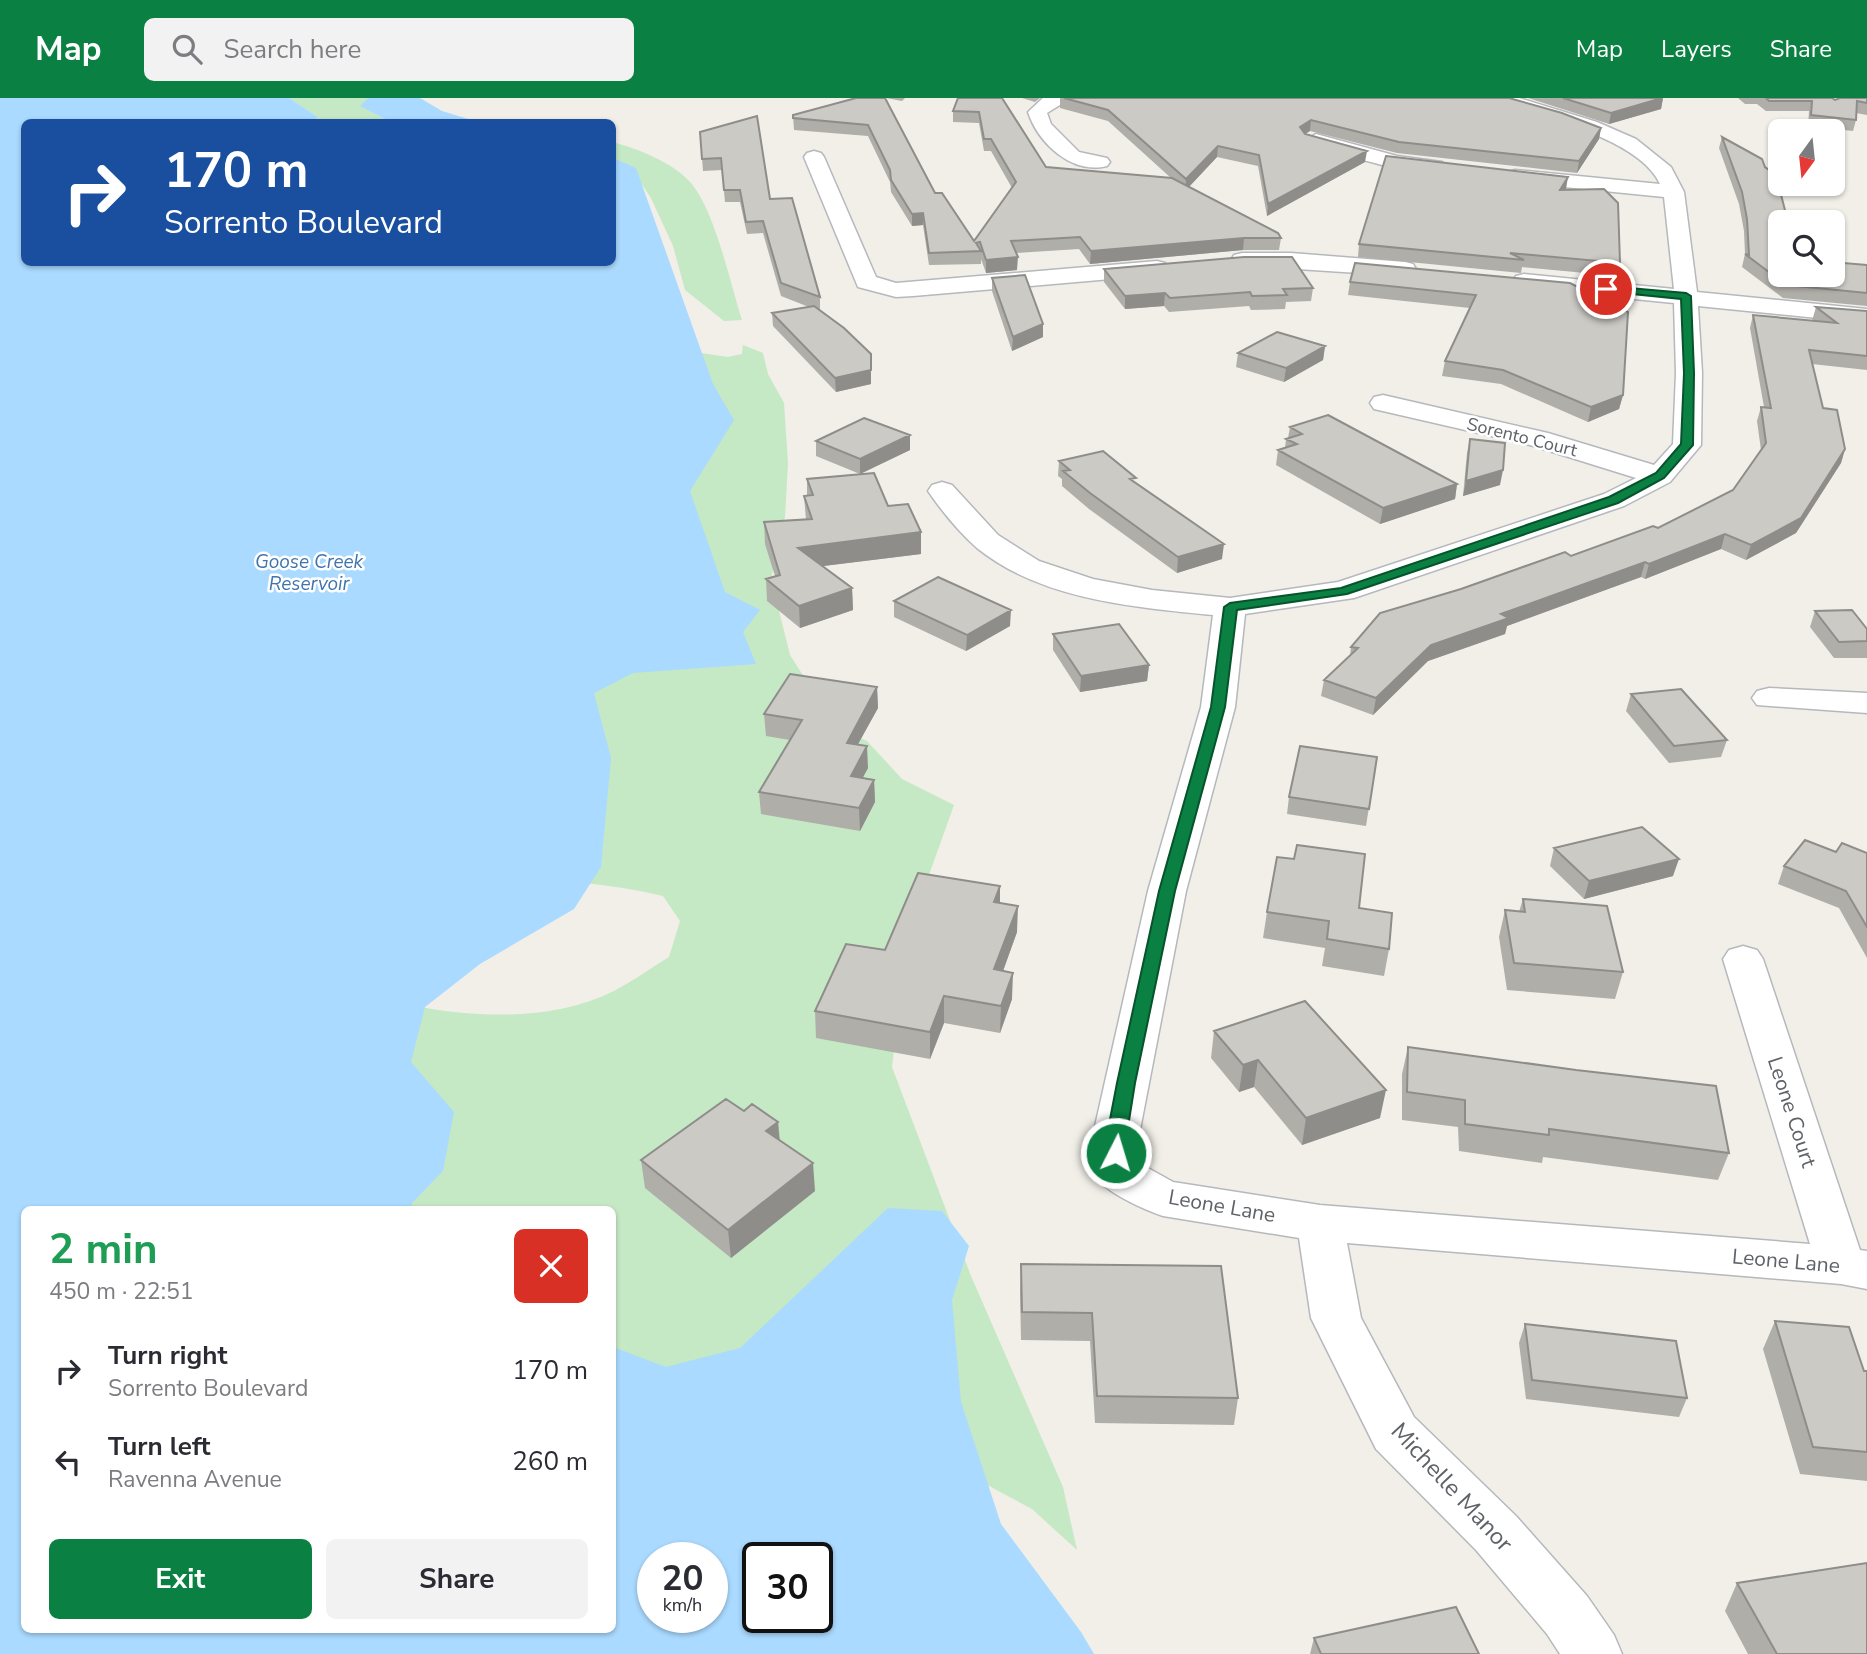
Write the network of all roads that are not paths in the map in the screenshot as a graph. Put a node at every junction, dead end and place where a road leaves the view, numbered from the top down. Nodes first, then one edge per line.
1 (1062, 98) edge
2 (1500, 98) edge
3 (1311, 139) edge
4 (814, 157) dead end
5 (1100, 162) dead end
6 (1450, 169) edge
7 (1491, 174) edge
8 (1674, 192) junction
9 (1216, 263) edge
10 (1174, 266) edge
11 (1423, 271) edge
12 (1506, 279) edge
13 (1686, 296) junction
14 (1867, 316) edge
15 (1383, 403) dead end
16 (1660, 476) junction
17 (942, 491) dead end
18 (1230, 607) junction
19 (1769, 698) dead end
20 (1867, 703) edge
21 (1743, 959) dead end
22 (1320, 1223) junction
23 (1854, 1268) edge
24 (1593, 1654) edge

1 - 5 street
2 - 8 street
3 - 6 street
4 - 10 street
7 - 8 street
8 - 13 street
9 - 11 street
12 - 13 street
13 - 14 street
13 - 16 street
15 - 16 street, Sorento Court
16 - 18 street
17 - 18 street
18 - 22 street, Leone Lane
19 - 20 street
21 - 23 street, Leone Court
22 - 23 street, Leone Lane
22 - 24 street, Michelle Manor

